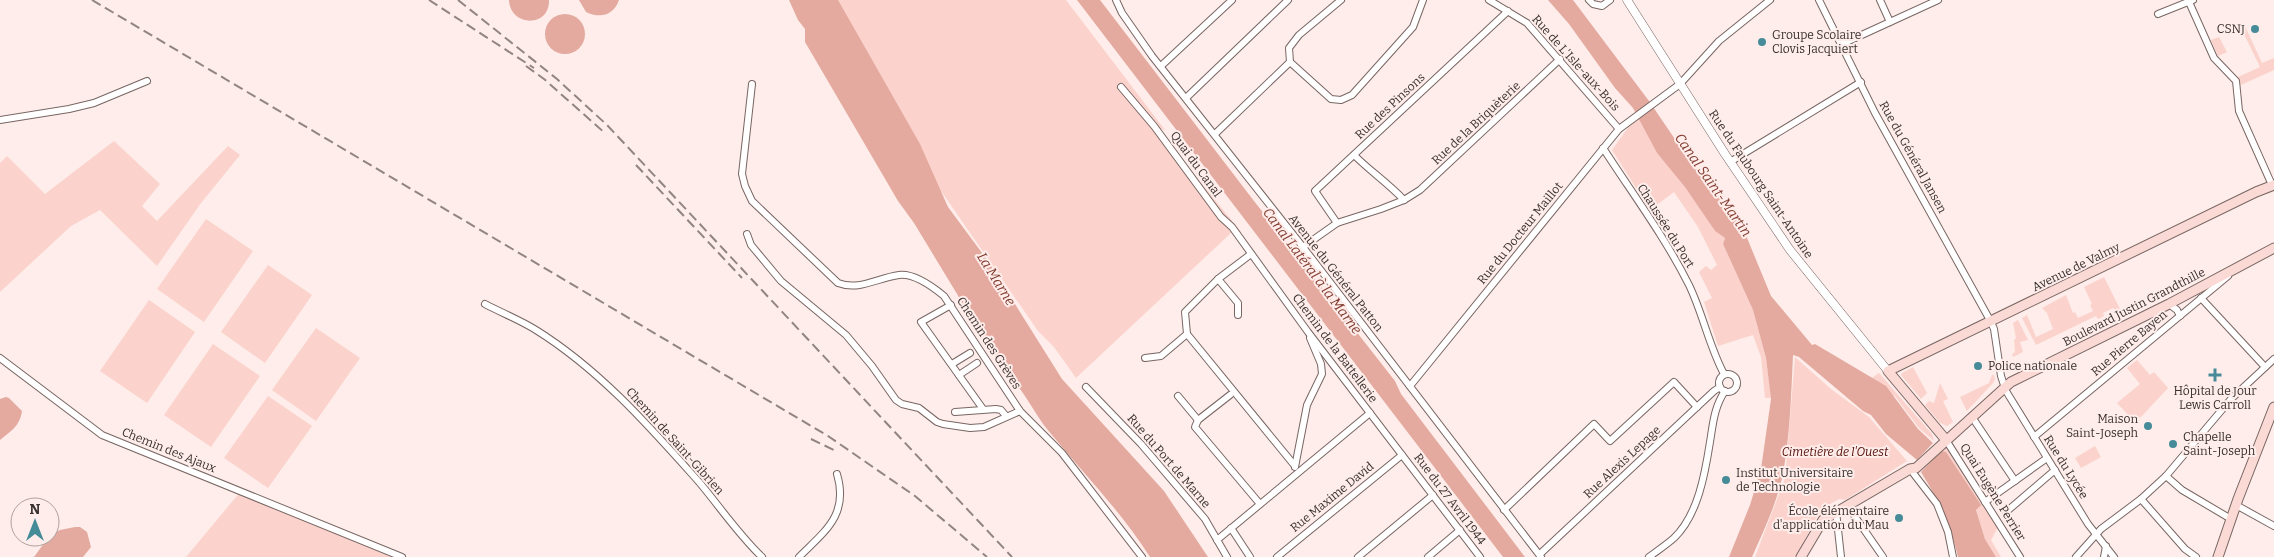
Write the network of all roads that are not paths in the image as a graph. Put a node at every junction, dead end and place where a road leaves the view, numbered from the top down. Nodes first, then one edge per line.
1 (1116, 0) edge
2 (1232, 0) edge
3 (1288, 0) edge
4 (1341, 0) edge
5 (1424, 0) edge
6 (1488, 0) edge
7 (1589, 0) edge
8 (1610, 0) edge
9 (1627, 0) edge
10 (1770, 0) edge
11 (1819, 0) edge
12 (1880, 0) edge
13 (1938, 0) edge
14 (2191, 1) edge
15 (1508, 11) junction
16 (2158, 14) dead end
17 (1890, 22) junction
18 (1842, 44) junction
19 (1560, 59) junction
20 (1290, 62) junction
21 (1161, 66) junction
22 (147, 81) dead end
23 (1861, 82) junction
24 (752, 84) dead end
25 (1680, 84) junction
26 (1121, 87) dead end
27 (1186, 98) junction
28 (0, 120) edge
29 (1620, 129) junction
30 (1215, 134) junction
31 (1603, 148) junction
32 (1354, 155) junction
33 (1730, 162) junction
34 (2273, 185) edge
35 (1404, 200) junction
36 (1337, 223) junction
37 (747, 234) dead end
38 (1303, 247) junction
39 (2274, 248) edge
40 (1251, 254) junction
41 (2239, 267) junction
42 (1218, 279) junction
43 (2201, 298) junction
44 (485, 304) dead end
45 (2169, 304) junction
46 (951, 305) junction
47 (1238, 315) dead end
48 (2180, 316) junction
49 (1991, 322) junction
50 (1308, 332) junction
51 (1187, 334) junction
52 (970, 353) dead end
53 (0, 358) edge
54 (1145, 358) dead end
55 (2274, 359) edge
56 (977, 363) dead end
57 (952, 364) junction
58 (2265, 367) junction
59 (1888, 371) junction
60 (959, 374) junction
61 (1724, 374) junction
62 (1410, 386) junction
63 (2004, 386) junction
64 (1086, 387) dead end
65 (1723, 389) junction
66 (1230, 395) dead end
67 (1178, 396) dead end
68 (1697, 406) junction
69 (2274, 407) edge
70 (983, 409) junction
71 (1020, 410) junction
72 (955, 412) dead end
73 (1370, 413) junction
74 (1006, 416) junction
75 (1972, 416) junction
76 (1198, 420) junction
77 (2034, 437) junction
78 (1944, 442) junction
79 (1402, 455) junction
80 (2047, 458) junction
81 (1296, 466) junction
82 (1913, 469) junction
83 (2055, 470) junction
84 (837, 474) dead end
85 (1294, 476) junction
86 (2166, 476) junction
87 (2015, 481) junction
88 (1433, 495) junction
89 (2142, 499) junction
90 (1985, 502) junction
91 (1260, 504) junction
92 (1847, 505) junction
93 (2236, 505) junction
94 (1504, 510) junction
95 (1836, 511) junction
96 (2006, 512) dead end
97 (2231, 519) junction
98 (2274, 526) edge
99 (1231, 528) junction
100 (1460, 530) junction
101 (2096, 534) junction
102 (1217, 540) junction
103 (2106, 546) junction
104 (1541, 556) edge
105 (402, 557) edge
106 (762, 557) edge
107 (798, 557) edge
108 (1142, 557) edge
109 (1227, 557) edge
110 (1250, 557) edge
111 (1277, 557) edge
112 (1359, 557) edge
113 (1428, 557) edge
114 (1480, 557) edge
115 (1650, 557) edge
116 (1801, 557) edge
117 (1841, 557) edge
118 (1883, 557) edge
119 (1953, 557) edge
120 (2020, 557) edge
121 (2076, 557) edge
122 (2104, 557) edge
123 (2114, 557) edge
124 (2196, 557) edge
125 (2218, 557) edge

1 - 21 street, Avenue du Général Patton
2 - 21 street
3 - 27 street
4 - 20 street
5 - 20 street
6 - 15 street, Rue de L'Isle-aux-Bois
7 - 8 street
9 - 25 street, Rue du Faubourg Saint-Antoine
10 - 25 street
11 - 18 street, Rue du Général Jansen
12 - 17 street
13 - 17 street
14 - 16 street
14 - 34 street
15 - 19 street, Rue de L'Isle-aux-Bois
15 - 32 street, Rue des Pinsons
17 - 18 street
18 - 23 street, Rue du Général Jansen
19 - 29 street, Rue de L'Isle-aux-Bois
19 - 35 street, Rue de la Briquèterie
20 - 30 street
21 - 27 street, Avenue du Général Patton
22 - 28 street
23 - 33 street
23 - 49 street, Rue du Général Jansen
24 - 46 street, Chemin des Grèves
25 - 29 street, Rue du Docteur Maillot
25 - 33 street, Rue du Faubourg Saint-Antoine
26 - 40 street, Quai du Canal
27 - 30 street, Avenue du Général Patton
29 - 31 street, Rue du Docteur Maillot
30 - 38 street, Avenue du Général Patton
31 - 61 street, Chaussée du Port
31 - 62 street, Rue du Docteur Maillot
32 - 35 street
32 - 36 street, Rue des Pinsons
33 - 59 street, Rue du Faubourg Saint-Antoine
34 - 49 main road, Avenue de Valmy
35 - 36 street, Rue de la Briquèterie
36 - 38 street, Rue de la Briquèterie
37 - 74 street
38 - 62 street, Avenue du Général Patton
39 - 41 main road, Boulevard Justin Grandthille
40 - 42 street
40 - 50 street, Chemin de la Battellerie
41 - 43 street, Rue Pierre Bayen
41 - 45 main road, Boulevard Justin Grandthille
42 - 47 street
42 - 51 street
43 - 48 street, Rue Pierre Bayen
43 - 58 street
44 - 106 street, Chemin de Saint-Gibrien
45 - 48 street
45 - 63 main road, Boulevard Justin Grandthille
46 - 57 street
46 - 71 street, Chemin des Grèves
48 - 77 street, Rue Pierre Bayen
49 - 59 main road, Avenue de Valmy
49 - 63 street, Rue du Général Jansen
50 - 73 street, Chemin de la Battellerie
50 - 81 street
51 - 54 street
51 - 81 street
52 - 57 street
53 - 105 street, Chemin des Ajaux
55 - 58 street
56 - 60 street
57 - 60 street
58 - 86 street
59 - 78 main road
60 - 70 street
61 - 65 street
61 - 65 street
62 - 94 street, Avenue du Général Patton
63 - 75 main road, Boulevard Justin Grandthille
63 - 77 street, Rue du Lycée
64 - 102 street, Rue du Port de Marne
65 - 68 street, Rue Alexis Lepage
65 - 115 street
66 - 76 street
67 - 76 street
68 - 94 street
68 - 104 street, Rue Alexis Lepage
69 - 93 main road
70 - 72 street
70 - 74 street
71 - 74 street
71 - 108 street, Chemin des Grèves
73 - 79 street, Chemin de la Battellerie
73 - 85 street
75 - 78 main road, Boulevard Justin Grandthille
75 - 87 street
76 - 91 street
77 - 80 street, Rue du Lycée
78 - 82 main road, Boulevard Justin Grandthille
78 - 90 street, Quai Eugène Perrier
79 - 88 street, Rue du 27 Avril 1944
79 - 111 street, Rue Maxime David
80 - 83 street, Rue du Lycée
80 - 87 street
81 - 85 street
82 - 92 main road, Boulevard Justin Grandthille
82 - 119 street
83 - 96 street
83 - 101 street, Rue du Lycée
84 - 107 street
85 - 91 street
86 - 89 street
86 - 97 street
87 - 90 street
88 - 100 street, Rue du 27 Avril 1944
88 - 112 street
89 - 101 street
89 - 124 street
90 - 120 street, Quai Eugène Perrier
91 - 99 street
92 - 95 main road, Boulevard Justin Grandthille
92 - 118 street
93 - 97 main road
93 - 98 street
94 - 104 street, Avenue du Général Patton
95 - 116 main road, Boulevard Justin Grandthille
95 - 117 street
97 - 125 main road
99 - 102 street
99 - 110 street
100 - 113 street
100 - 114 street, Rue du 27 Avril 1944
101 - 103 street, Rue du Lycée
101 - 121 street
102 - 109 street, Rue du Port de Marne
103 - 122 street
103 - 123 street, Rue du Lycée

